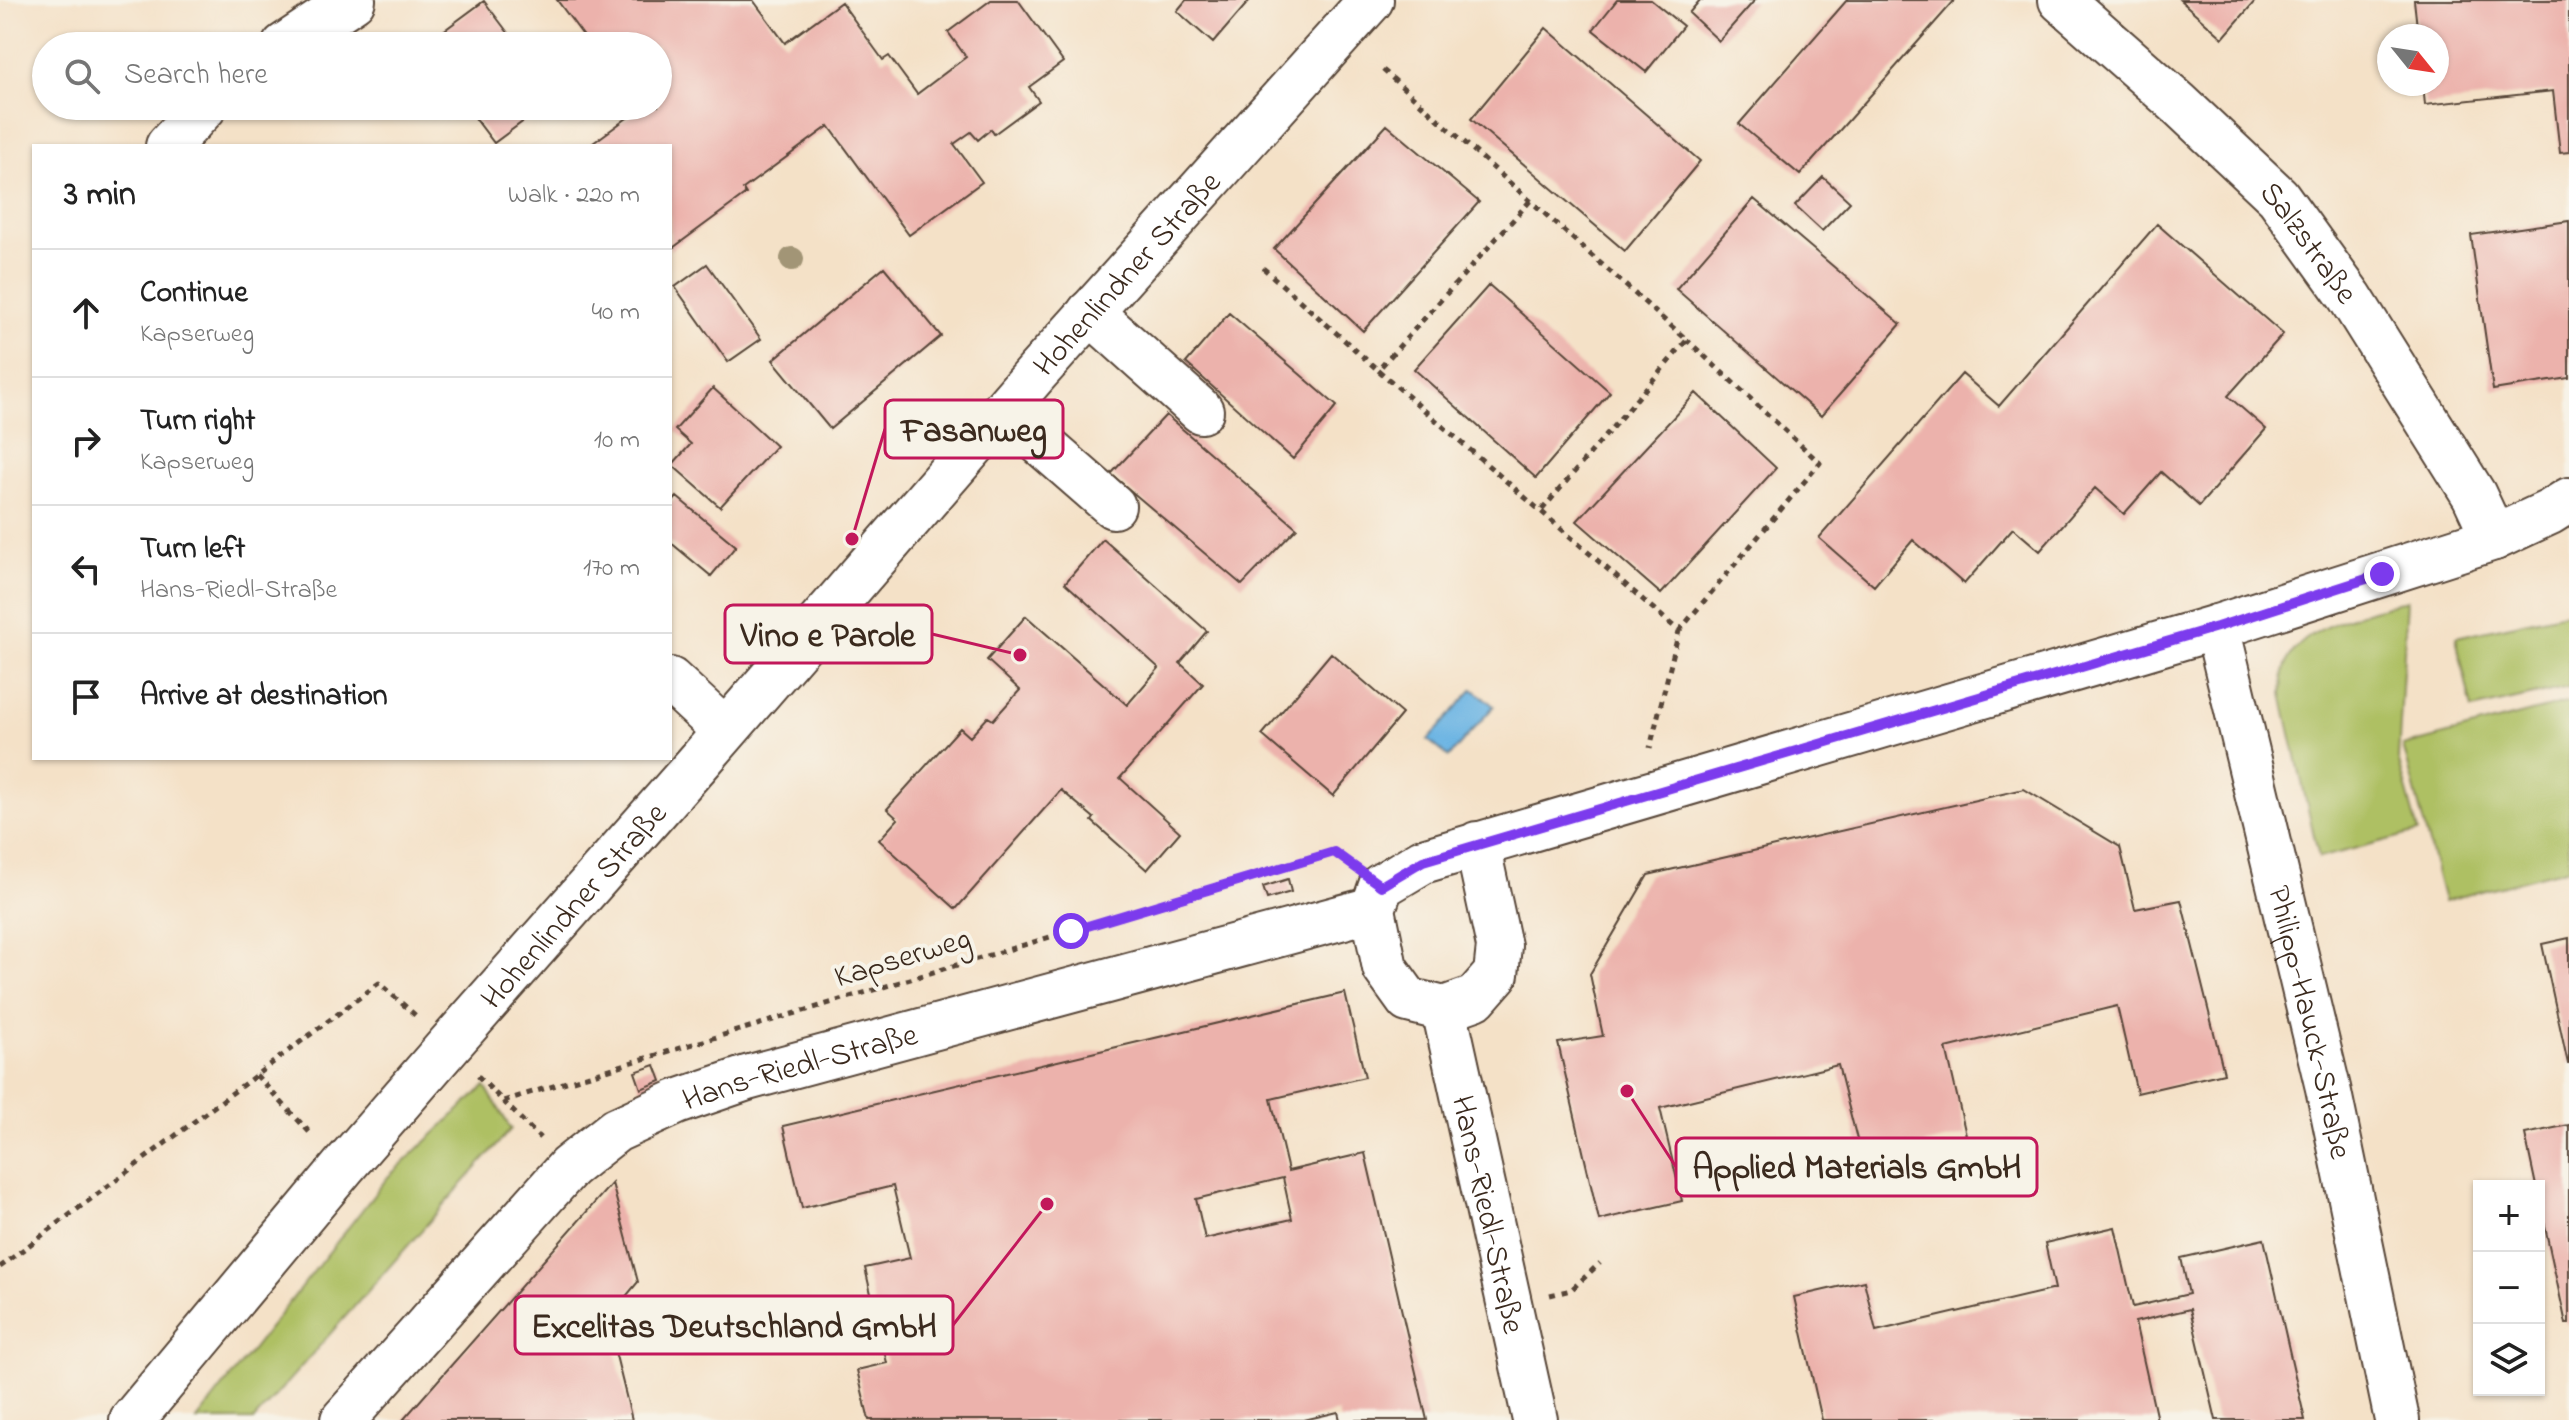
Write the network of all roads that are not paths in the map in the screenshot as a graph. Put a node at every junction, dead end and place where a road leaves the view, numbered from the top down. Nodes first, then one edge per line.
1 (353, 0) edge
2 (1371, 0) edge
3 (2061, 0) edge
4 (305, 32) edge
5 (192, 120) edge
6 (170, 144) edge
7 (1090, 312) junction
8 (1004, 411) junction
9 (1201, 411) dead end
10 (2569, 500) edge
11 (1113, 506) dead end
12 (2494, 538) junction
13 (2217, 627) junction
14 (672, 682) edge
15 (724, 730) junction
16 (1477, 844) junction
17 (1377, 898) junction
18 (1444, 1009) junction
19 (132, 1420) edge
20 (343, 1420) edge
21 (1535, 1420) edge
22 (2397, 1420) edge

1 - 4 street
2 - 7 street, Hohenlindner Straße
3 - 12 street, Salzstraße
5 - 6 street
7 - 8 street, Hohenlindner Straße
7 - 9 street
8 - 11 street
8 - 15 street, Hohenlindner Straße
10 - 12 street, Hans-Riedl-Straße
12 - 13 street, Hans-Riedl-Straße
13 - 16 street, Hans-Riedl-Straße
13 - 22 street, Philipp-Hauck-Straße
14 - 15 street
15 - 19 street, Hohenlindner Straße
16 - 17 street, Hans-Riedl-Straße
16 - 18 street
17 - 18 street
17 - 20 street, Hans-Riedl-Straße
18 - 21 street, Hans-Riedl-Straße

